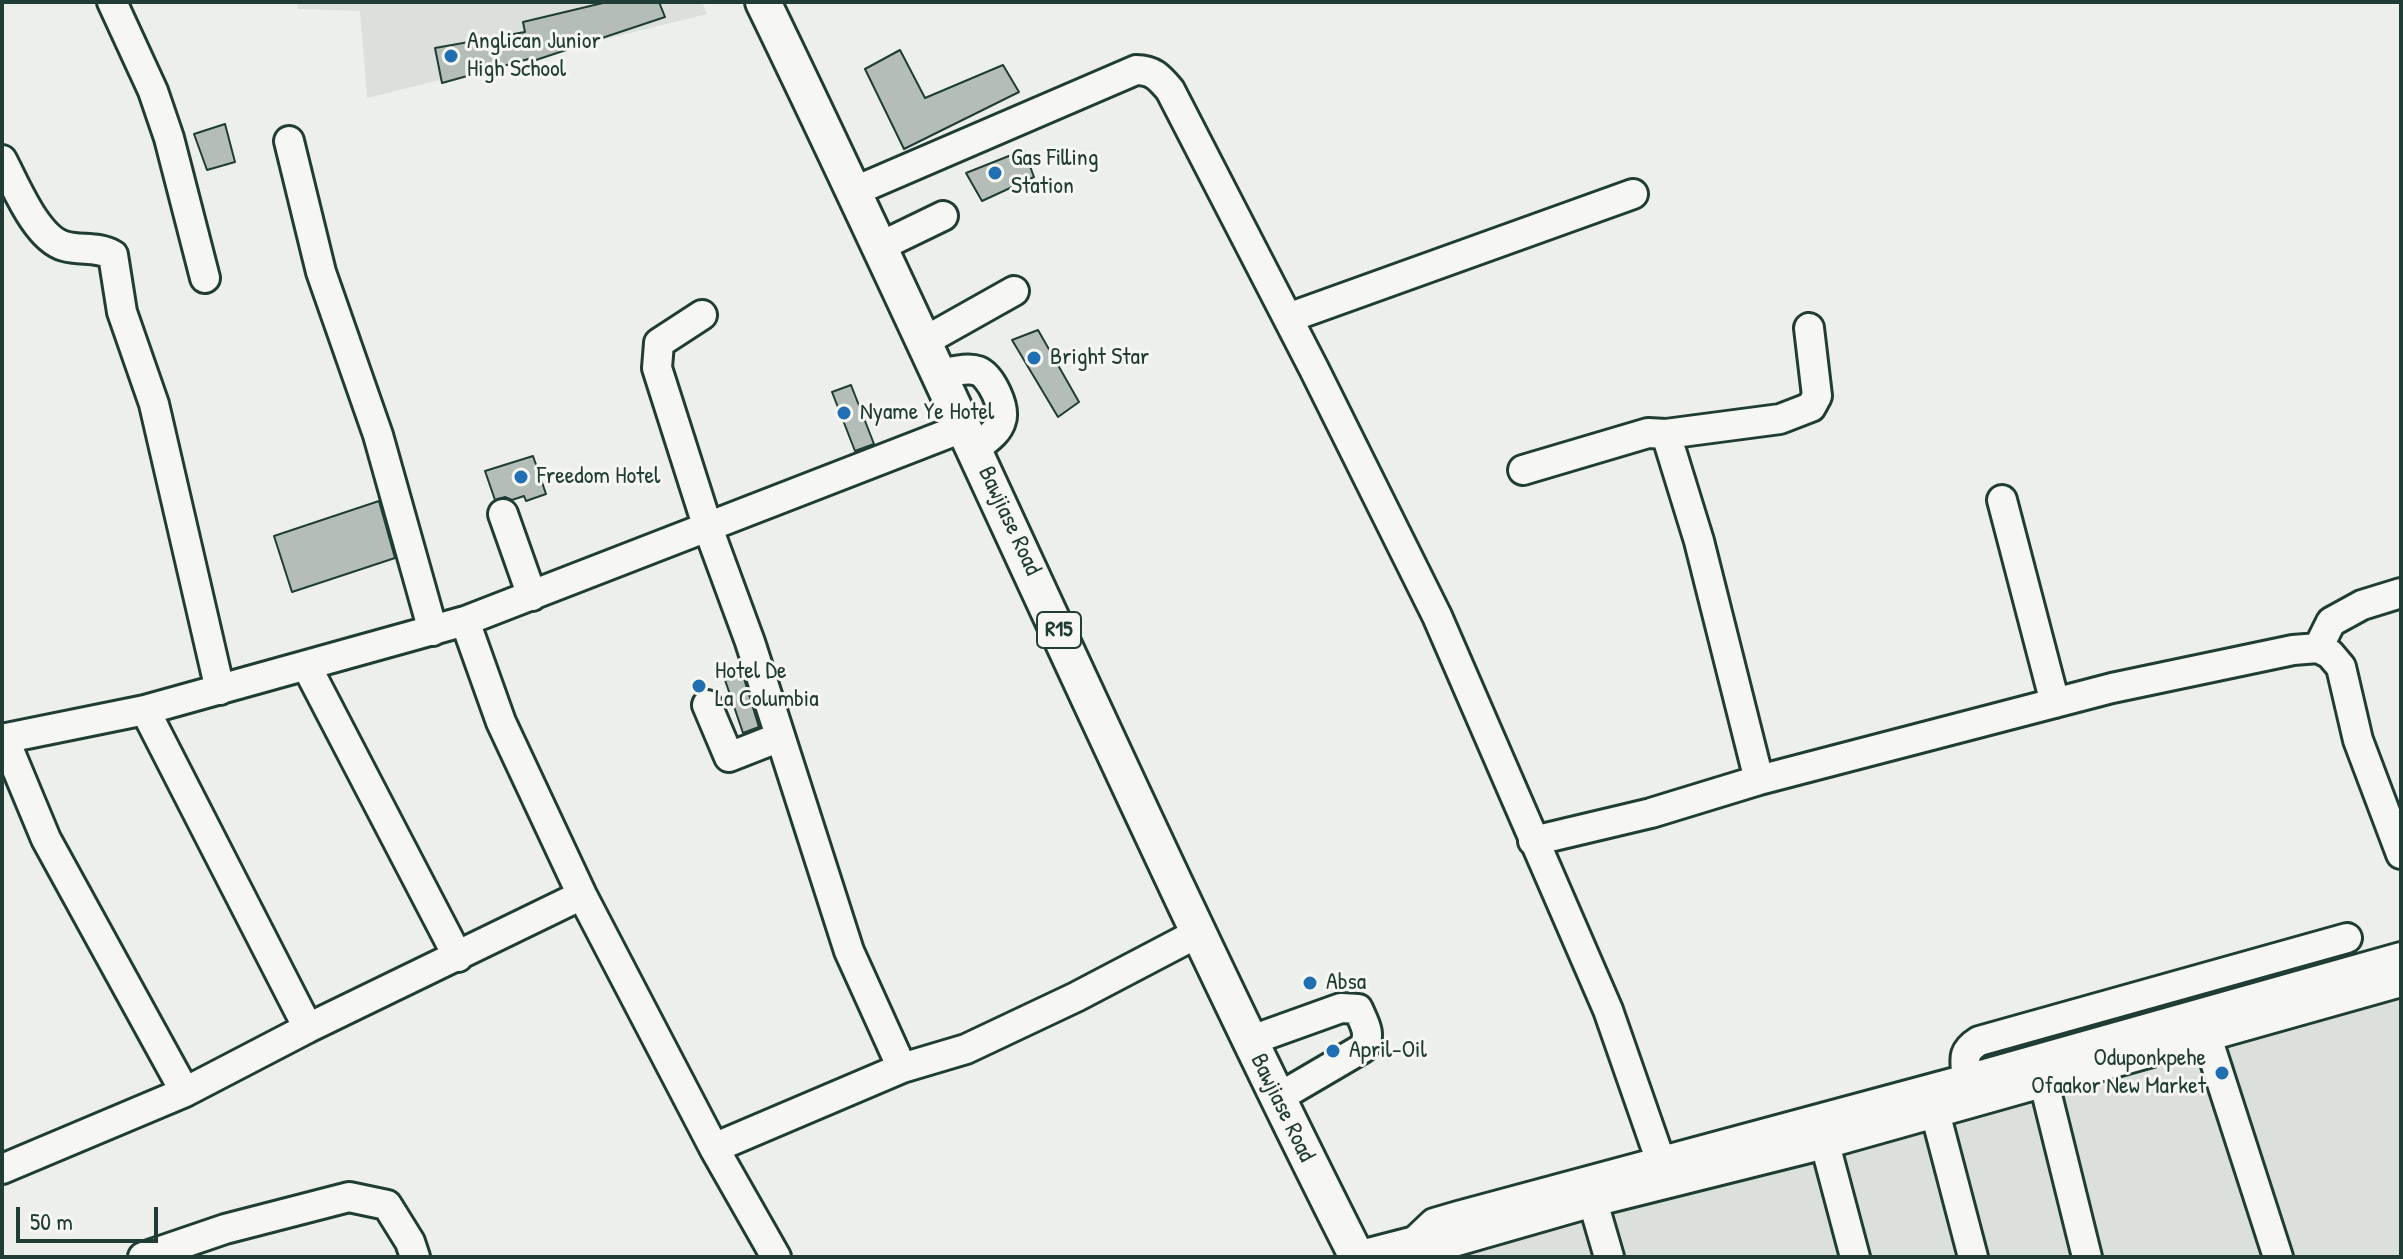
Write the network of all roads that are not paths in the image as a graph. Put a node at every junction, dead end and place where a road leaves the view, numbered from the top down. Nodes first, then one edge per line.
1 (112, 2) edge
2 (763, 2) edge
3 (289, 141) dead end
4 (2, 160) edge
5 (855, 191) junction
6 (1633, 194) dead end
7 (943, 216) dead end
8 (881, 246) junction
9 (205, 278) dead end
10 (1014, 291) dead end
11 (702, 315) dead end
12 (1288, 318) junction
13 (1809, 328) dead end
14 (925, 341) junction
15 (1666, 434) junction
16 (970, 438) junction
17 (1523, 470) dead end
18 (2002, 500) dead end
19 (503, 514) dead end
20 (707, 525) junction
21 (2401, 593) edge
22 (532, 596) junction
23 (465, 621) junction
24 (433, 631) junction
25 (2318, 648) junction
26 (307, 667) junction
27 (220, 690) junction
28 (2055, 703) junction
29 (707, 705) dead end
30 (145, 710) junction
31 (780, 737) junction
32 (3, 738) edge
33 (1759, 780) junction
34 (1533, 841) junction
35 (2401, 854) edge
36 (582, 895) junction
37 (1198, 933) junction
38 (2347, 938) dead end
39 (458, 957) junction
40 (2401, 957) edge
41 (2401, 982) edge
42 (308, 1028) junction
43 (2207, 1037) junction
44 (1249, 1041) junction
45 (902, 1068) junction
46 (1967, 1079) junction
47 (2044, 1083) junction
48 (185, 1092) junction
49 (1276, 1099) junction
50 (1935, 1112) junction
51 (1825, 1144) junction
52 (714, 1148) junction
53 (1661, 1162) junction
54 (2, 1169) edge
55 (1593, 1202) junction
56 (1415, 1241) junction
57 (143, 1257) edge
58 (415, 1257) edge
59 (776, 1257) edge
60 (1357, 1257) edge
61 (1609, 1257) edge
62 (1855, 1257) edge
63 (1973, 1257) edge
64 (2087, 1257) edge
65 (2278, 1257) edge

1 - 9 street
2 - 5 main road, Bawjiase Road / R15
3 - 24 street
4 - 27 street
5 - 8 main road, Bawjiase Road / R15
5 - 12 street
6 - 12 street
7 - 8 street
8 - 14 main road, Bawjiase Road / R15
10 - 14 street
11 - 20 street
12 - 34 street
13 - 15 street
14 - 16 main road, Bawjiase Road / R15
15 - 17 street
15 - 33 street
16 - 20 street
16 - 37 main road, Bawjiase Road / R15
18 - 28 street
19 - 22 street
20 - 22 street
20 - 31 street
21 - 25 street
22 - 23 street
23 - 24 street
23 - 36 street
24 - 26 street
25 - 28 street
25 - 35 street
26 - 27 street
26 - 39 street
27 - 30 street
28 - 33 street
29 - 31 street
30 - 32 street
30 - 42 street
31 - 45 street
32 - 48 street
33 - 34 street
34 - 53 street
36 - 39 street
36 - 52 street
37 - 44 main road, Bawjiase Road / R15
37 - 45 street
38 - 46 street
39 - 42 street
40 - 46 street
41 - 43 street
42 - 48 street
43 - 47 street
43 - 65 street
44 - 49 main road, Bawjiase Road / R15
44 - 49 street
45 - 52 street
46 - 53 street
47 - 50 street
47 - 64 street
48 - 54 street
49 - 60 main road, Bawjiase Road / R15
50 - 51 street
50 - 63 street
51 - 55 street
51 - 62 street
52 - 59 street
53 - 56 street
55 - 56 street
55 - 61 street
56 - 60 street
57 - 58 street

